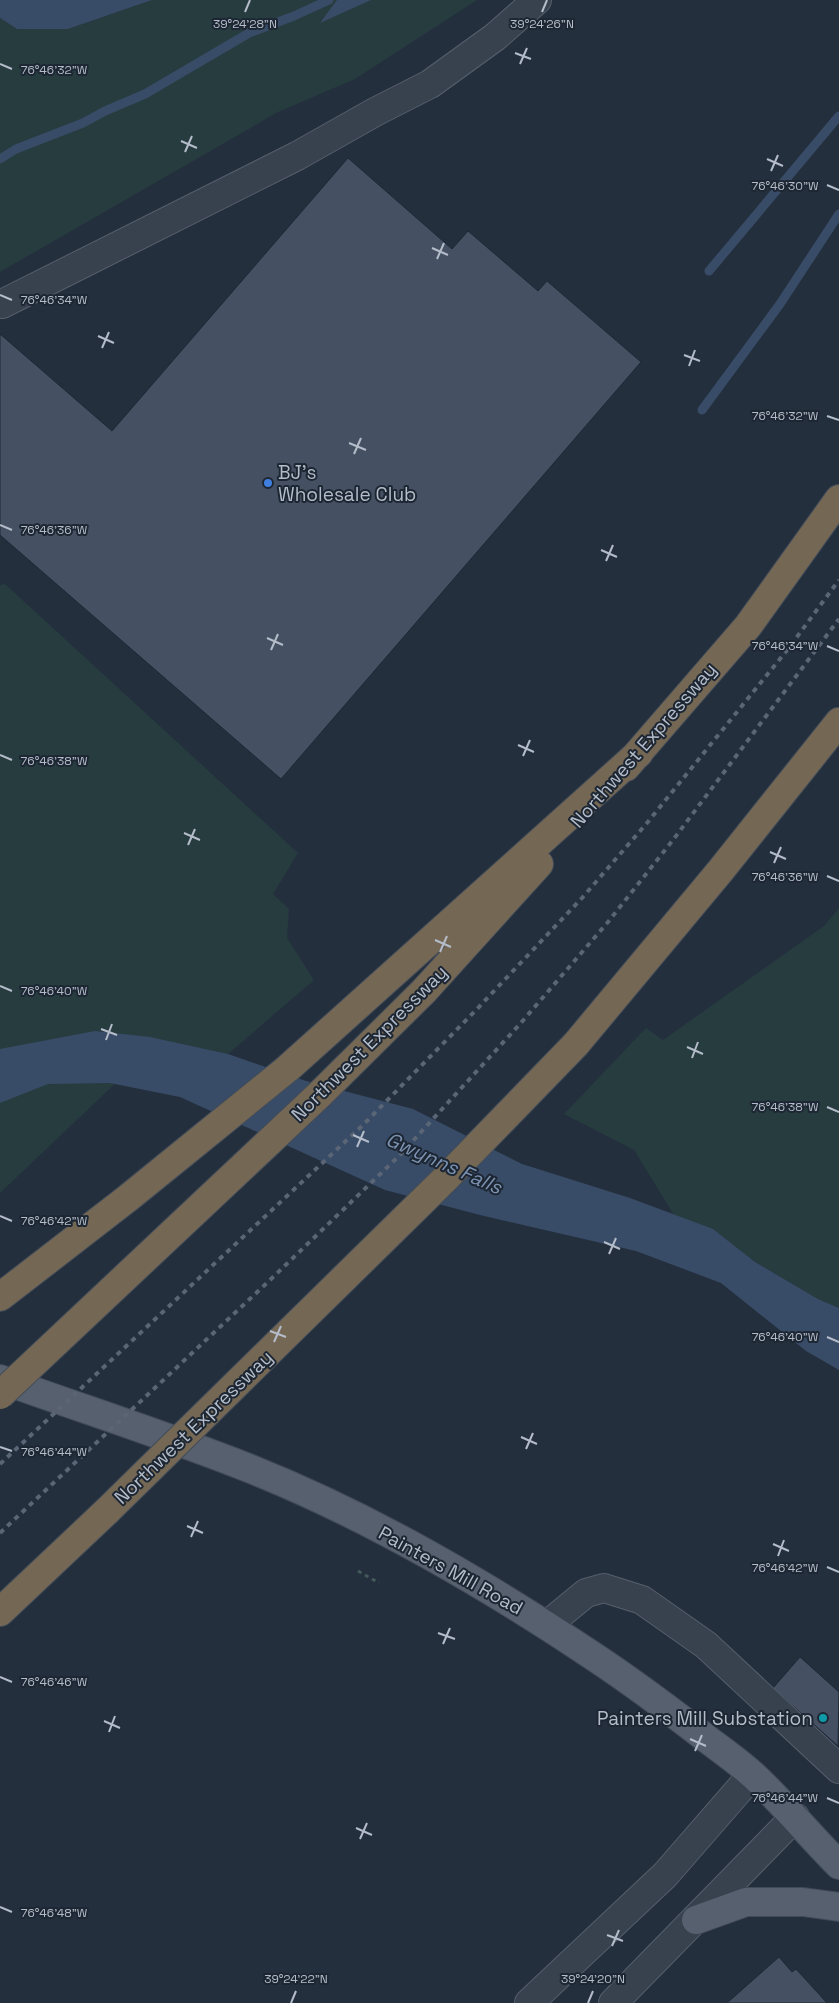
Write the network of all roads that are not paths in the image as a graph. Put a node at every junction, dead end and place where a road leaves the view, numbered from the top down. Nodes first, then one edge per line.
1 (537, 0) edge
2 (2, 304) dead end
3 (839, 499) edge
4 (839, 722) edge
5 (639, 753) junction
6 (0, 1297) edge
7 (0, 1379) edge
8 (0, 1395) edge
9 (0, 1612) edge
10 (547, 1625) junction
11 (839, 1769) edge
12 (752, 1775) junction
13 (795, 1817) junction
14 (839, 1865) edge
15 (839, 1907) edge
16 (696, 1920) junction
17 (529, 2003) edge
18 (613, 2003) edge

1 - 2 street
3 - 5 highway, Northwest Expressway
4 - 9 highway, Northwest Expressway, bridge
5 - 6 highway
5 - 8 highway, Northwest Expressway, bridge
7 - 10 main road, Painters Mill Road
10 - 11 street
10 - 12 main road, Painters Mill Road
12 - 13 main road, Painters Mill Road
12 - 17 street
13 - 14 main road, Painters Mill Road
13 - 16 street
15 - 16 main road
16 - 18 street

